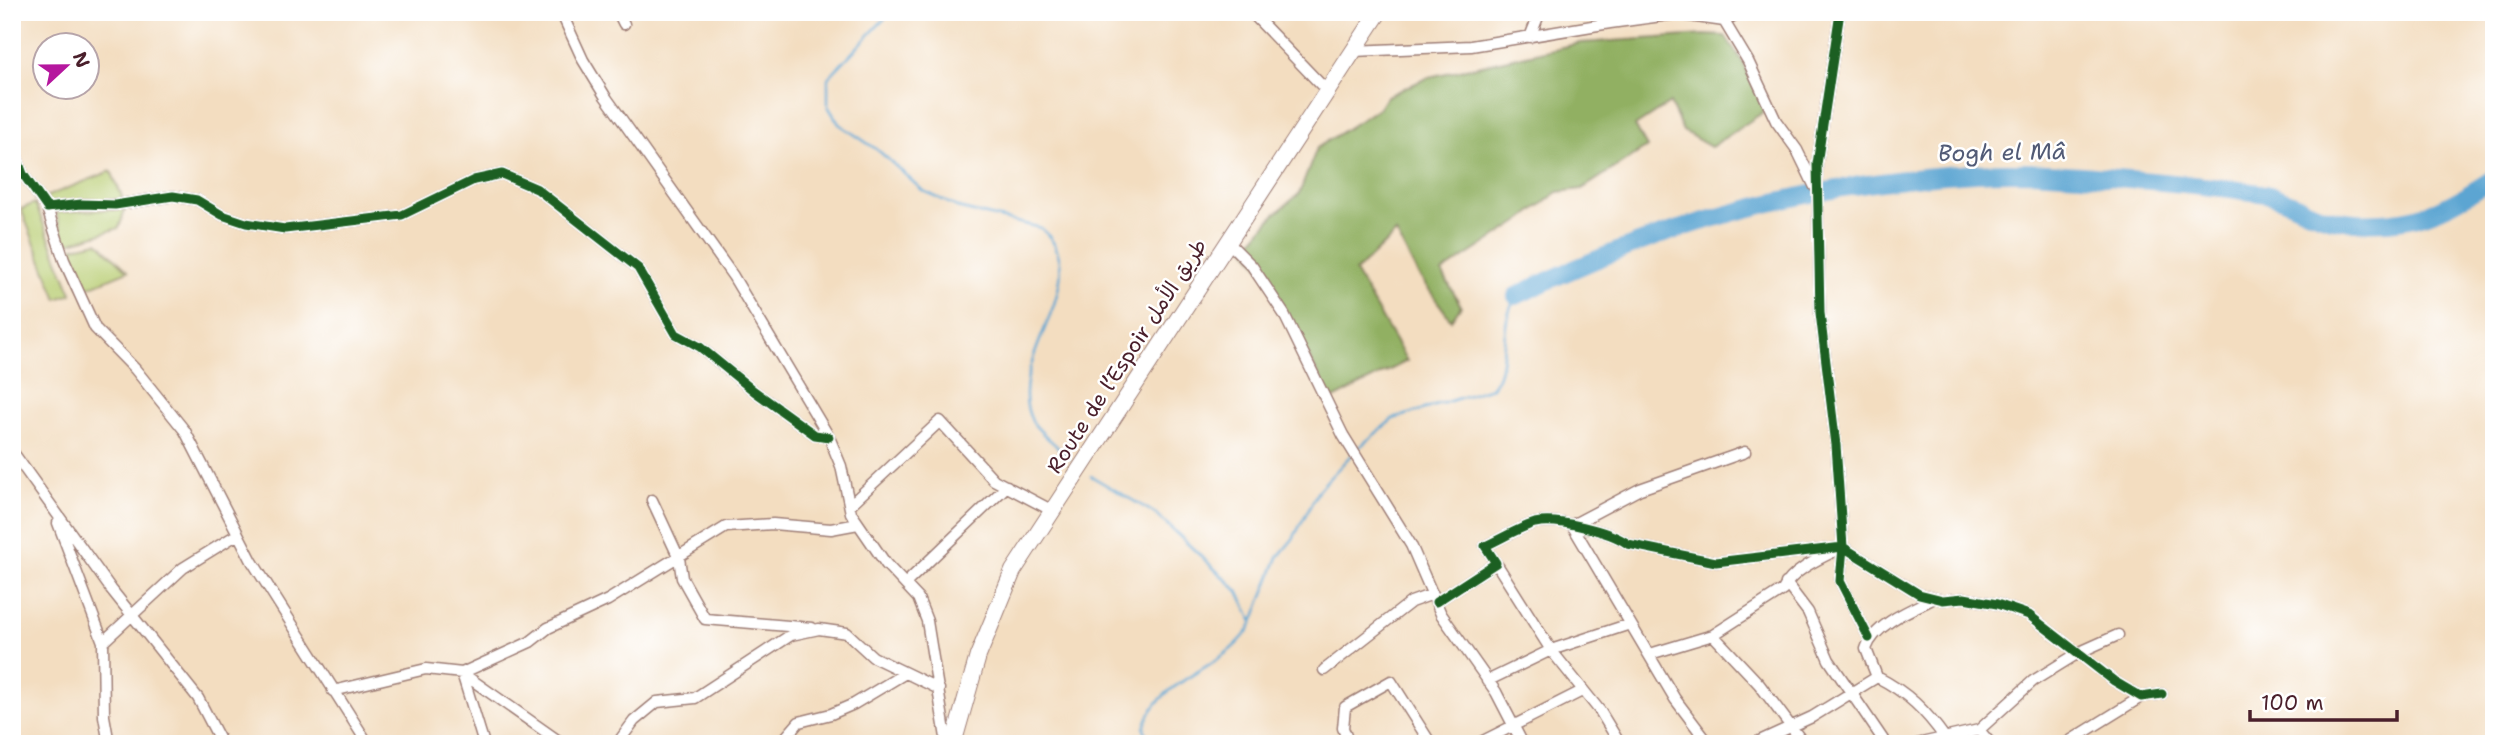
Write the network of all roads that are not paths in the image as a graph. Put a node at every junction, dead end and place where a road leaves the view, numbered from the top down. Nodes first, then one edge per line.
1 (561, 12) edge
2 (618, 12) edge
3 (1251, 12) edge
4 (1379, 12) edge
5 (1540, 12) edge
6 (1632, 12) edge
7 (1740, 12) edge
8 (1840, 12) edge
9 (1724, 21) junction
10 (1611, 23) junction
11 (624, 24) dead end
12 (1530, 37) junction
13 (1353, 51) junction
14 (1327, 91) junction
15 (12, 144) edge
16 (1818, 192) junction
17 (47, 208) junction
18 (1227, 241) junction
19 (829, 437) junction
20 (12, 451) edge
21 (1745, 452) dead end
22 (1007, 486) junction
23 (652, 500) dead end
24 (850, 505) junction
25 (1051, 510) junction
26 (54, 511) junction
27 (858, 524) junction
28 (1573, 525) junction
29 (238, 534) junction
30 (1843, 547) junction
31 (679, 558) junction
32 (1496, 563) junction
33 (906, 583) junction
34 (1786, 583) junction
35 (1434, 598) junction
36 (1935, 598) junction
37 (132, 616) junction
38 (1630, 624) junction
39 (820, 629) junction
40 (1713, 635) junction
41 (2118, 635) dead end
42 (1869, 638) junction
43 (103, 642) junction
44 (1551, 650) junction
45 (2080, 652) junction
46 (1650, 654) junction
47 (1324, 670) dead end
48 (461, 673) junction
49 (904, 674) junction
50 (1877, 677) junction
51 (1487, 681) junction
52 (939, 689) junction
53 (333, 691) junction
54 (1582, 691) junction
55 (1850, 693) junction
56 (2162, 694) dead end
57 (2141, 697) junction
58 (1791, 726) junction
59 (1513, 727) junction
60 (1979, 730) junction
61 (1945, 738) junction
62 (551, 740) edge
63 (109, 744) edge
64 (222, 744) edge
65 (368, 744) edge
66 (484, 744) edge
67 (563, 744) edge
68 (617, 744) edge
69 (780, 744) edge
70 (947, 744) edge
71 (953, 744) edge
72 (1349, 744) edge
73 (1431, 744) edge
74 (1478, 744) edge
75 (1523, 744) edge
76 (1620, 744) edge
77 (1709, 744) edge
78 (1753, 744) edge
79 (1804, 744) edge
80 (1886, 744) edge
81 (1917, 744) edge
82 (1991, 744) edge
83 (2065, 744) edge

1 - 19 street
2 - 11 street
3 - 14 street
4 - 13 highway, Route de l’Espoir طريق الأمل
5 - 12 street
6 - 10 street
7 - 9 street
8 - 16 street
9 - 10 street
9 - 16 street
10 - 12 street
12 - 13 street
13 - 14 highway, Route de l’Espoir طريق الأمل
14 - 18 highway, Route de l’Espoir طريق الأمل
15 - 17 street
16 - 30 street
17 - 19 street
17 - 29 street
18 - 25 highway, Route de l’Espoir طريق الأمل
18 - 35 street
19 - 24 street
20 - 26 street
21 - 28 street
22 - 24 street
22 - 25 street
22 - 33 street
23 - 31 street
24 - 27 street
25 - 71 highway, Route de l’Espoir طريق الأمل
26 - 37 street
26 - 43 street
27 - 31 street
27 - 33 street
28 - 30 street
28 - 32 street
28 - 38 street
29 - 37 street
29 - 53 street
30 - 34 street
30 - 36 street
30 - 42 street
31 - 39 street
31 - 48 street
32 - 35 street
32 - 44 street
33 - 52 street
34 - 40 street
34 - 55 street
35 - 47 street
35 - 51 street
36 - 42 street
36 - 45 street
37 - 43 street
37 - 64 street
38 - 44 street
38 - 46 street
39 - 49 street
39 - 68 street
40 - 46 street
40 - 58 street
41 - 45 street
42 - 50 street
43 - 63 street
44 - 51 street
44 - 54 street
45 - 57 street
45 - 60 street
46 - 77 street
48 - 53 street
48 - 62 street
48 - 66 street
49 - 52 street
49 - 69 street
50 - 55 street
50 - 61 street
51 - 59 street
52 - 70 street
53 - 65 street
54 - 59 street
54 - 76 street
55 - 58 street
55 - 80 street
56 - 57 street
57 - 83 street
58 - 78 street
58 - 79 street
59 - 74 street
59 - 75 street
60 - 61 street
60 - 82 street
61 - 81 street
62 - 67 street
72 - 73 street

